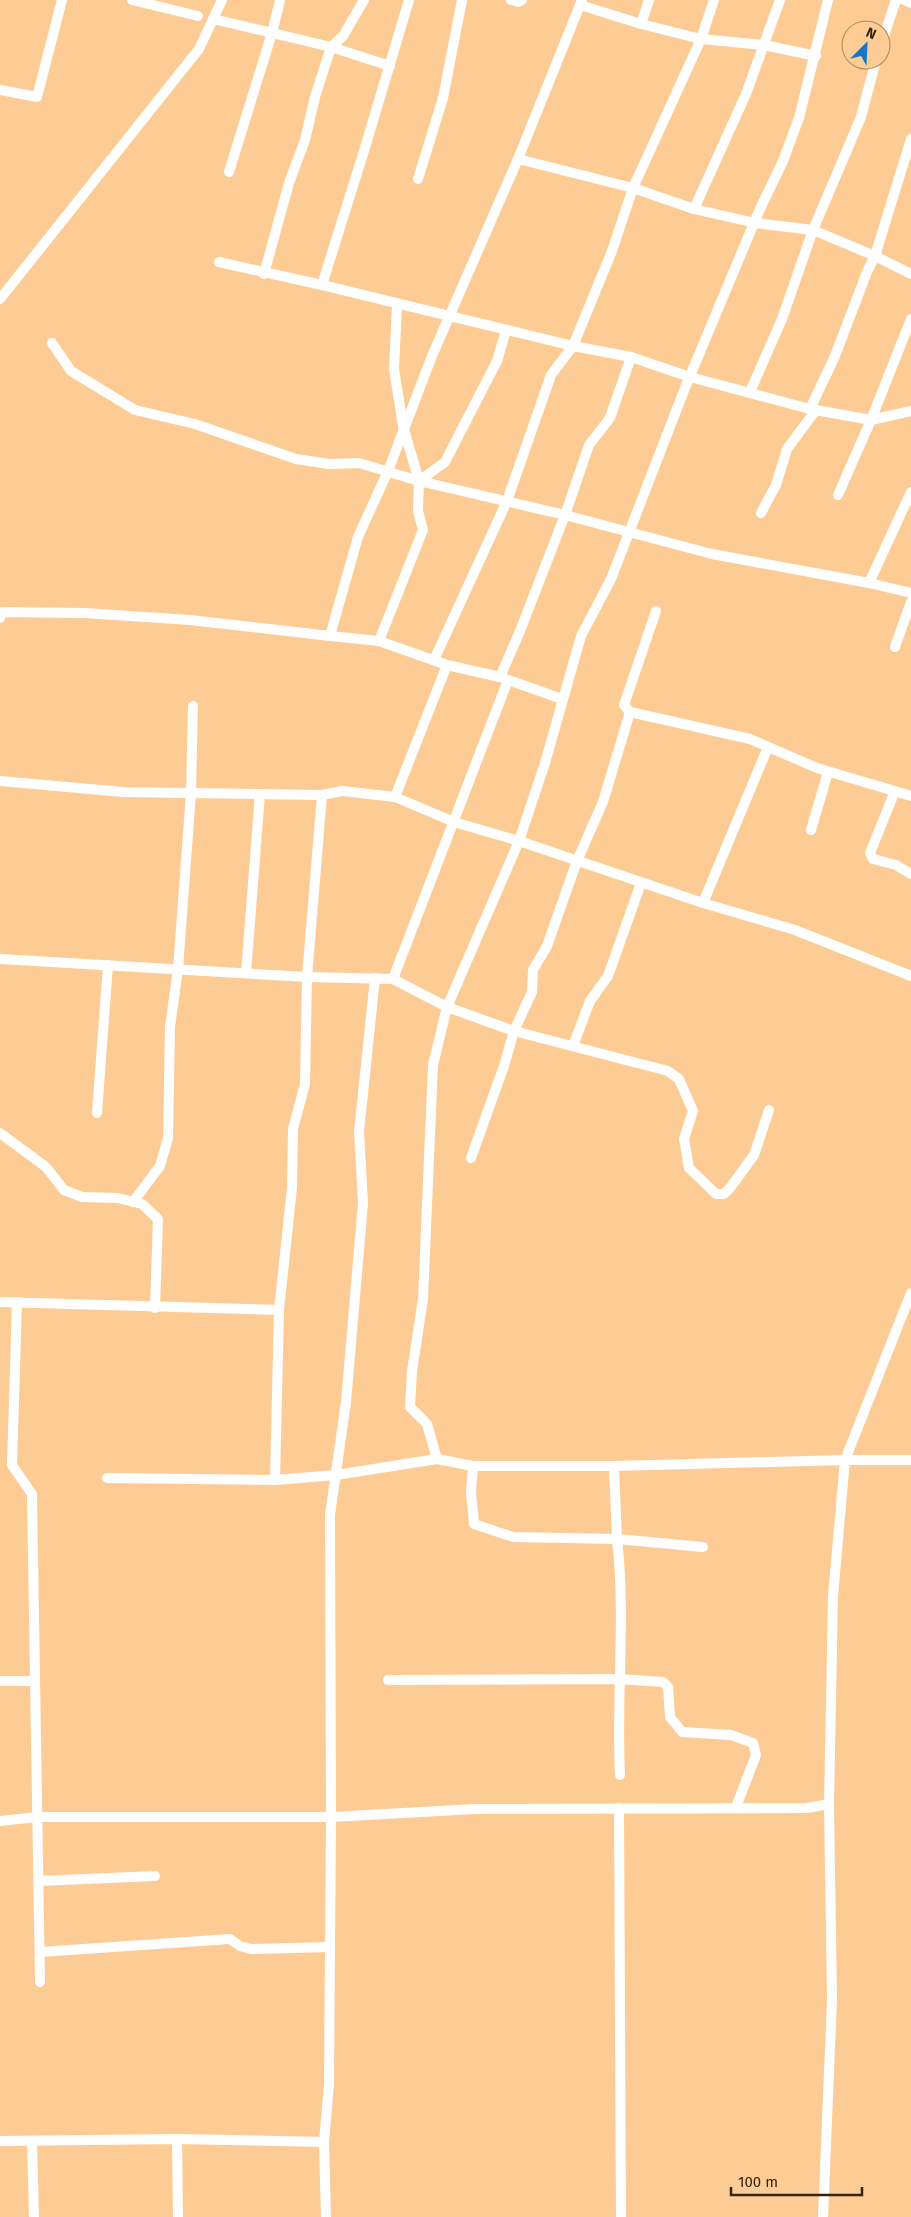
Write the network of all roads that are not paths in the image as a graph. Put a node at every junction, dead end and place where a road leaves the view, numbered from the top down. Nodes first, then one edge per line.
1 (62, 0) edge
2 (132, 0) edge
3 (222, 0) edge
4 (280, 0) edge
5 (364, 0) edge
6 (409, 0) edge
7 (462, 0) edge
8 (511, 0) edge
9 (522, 0) edge
10 (649, 0) edge
11 (714, 0) edge
12 (780, 0) edge
13 (828, 0) edge
14 (896, 0) edge
15 (904, 0) edge
16 (581, 3) edge
17 (911, 4) edge
18 (198, 16) dead end
19 (214, 19) junction
20 (889, 20) edge
21 (641, 24) junction
22 (272, 33) junction
23 (702, 39) junction
24 (764, 45) junction
25 (331, 47) junction
26 (816, 56) junction
27 (390, 66) junction
28 (873, 70) edge
29 (0, 90) edge
30 (911, 139) edge
31 (518, 160) junction
32 (229, 172) dead end
33 (418, 180) dead end
34 (633, 188) junction
35 (694, 209) junction
36 (755, 224) junction
37 (813, 230) junction
38 (875, 256) junction
39 (219, 262) dead end
40 (264, 274) junction
41 (911, 274) edge
42 (322, 285) junction
43 (0, 299) edge
44 (397, 304) junction
45 (450, 317) junction
46 (910, 325) edge
47 (506, 330) junction
48 (52, 343) dead end
49 (573, 346) junction
50 (630, 356) junction
51 (690, 377) junction
52 (750, 392) junction
53 (813, 410) junction
54 (911, 410) edge
55 (871, 420) junction
56 (404, 426) junction
57 (388, 471) junction
58 (420, 480) junction
59 (911, 492) edge
60 (838, 495) dead end
61 (506, 501) junction
62 (761, 514) dead end
63 (565, 515) junction
64 (629, 533) junction
65 (869, 583) junction
66 (911, 593) edge
67 (911, 602) edge
68 (656, 611) dead end
69 (0, 618) edge
70 (330, 636) junction
71 (379, 641) junction
72 (895, 646) dead end
73 (434, 660) junction
74 (447, 665) junction
75 (504, 678) junction
76 (562, 699) junction
77 (194, 706) dead end
78 (630, 712) junction
79 (768, 747) junction
80 (828, 772) junction
81 (0, 780) edge
82 (895, 791) junction
83 (191, 793) junction
84 (260, 794) junction
85 (322, 795) junction
86 (911, 796) edge
87 (395, 797) junction
88 (454, 822) junction
89 (811, 830) dead end
90 (519, 841) junction
91 (577, 861) junction
92 (911, 874) edge
93 (641, 883) junction
94 (703, 904) junction
95 (0, 959) edge
96 (108, 966) junction
97 (178, 969) junction
98 (246, 973) junction
99 (911, 976) edge
100 (306, 977) junction
101 (375, 978) junction
102 (393, 979) junction
103 (447, 1007) junction
104 (514, 1031) junction
105 (573, 1046) junction
106 (769, 1110) dead end
107 (97, 1113) dead end
108 (0, 1133) edge
109 (472, 1158) dead end
110 (133, 1202) junction
111 (911, 1293) edge
112 (0, 1302) edge
113 (17, 1302) junction
114 (155, 1308) junction
115 (279, 1310) junction
116 (437, 1459) junction
117 (844, 1460) junction
118 (911, 1460) edge
119 (473, 1466) junction
120 (614, 1466) junction
121 (336, 1475) junction
122 (107, 1478) dead end
123 (275, 1480) junction
124 (617, 1539) junction
125 (703, 1547) dead end
126 (619, 1679) junction
127 (388, 1680) dead end
128 (0, 1681) edge
129 (35, 1682) junction
130 (620, 1775) dead end
131 (829, 1804) junction
132 (736, 1807) junction
133 (619, 1808) junction
134 (38, 1817) junction
135 (331, 1817) junction
136 (0, 1821) edge
137 (154, 1876) dead end
138 (38, 1881) junction
139 (330, 1947) junction
140 (40, 1952) junction
141 (40, 1982) dead end
142 (177, 2139) junction
143 (0, 2141) edge
144 (32, 2141) junction
145 (324, 2142) junction
146 (34, 2217) edge
147 (178, 2217) edge
148 (326, 2217) edge
149 (621, 2217) edge
150 (823, 2217) edge

1 - 29 street
2 - 18 street
3 - 19 street
4 - 22 street
5 - 25 street
6 - 27 street
7 - 33 street
8 - 9 street
10 - 21 street
11 - 23 street
12 - 24 street
13 - 26 street
14 - 20 street
15 - 17 street
16 - 21 street
16 - 31 street
19 - 22 street
19 - 43 street
21 - 23 street
22 - 25 street
22 - 32 street
23 - 24 street
23 - 34 street
24 - 26 street
24 - 35 street
25 - 27 street
25 - 40 street
26 - 36 street
27 - 42 street
28 - 37 street
30 - 38 street
31 - 34 street
31 - 45 street
34 - 35 street
34 - 49 street
35 - 36 street
36 - 37 street
36 - 51 street
37 - 38 street
37 - 52 street
38 - 41 street
38 - 53 street
39 - 40 street
40 - 42 street
42 - 44 street
44 - 45 street
44 - 56 street
45 - 47 street
45 - 56 street
46 - 55 street
47 - 49 street
47 - 58 street
48 - 57 street
49 - 50 street
49 - 61 street
50 - 51 street
50 - 63 street
51 - 52 street
51 - 64 street
52 - 53 street
53 - 55 street
53 - 62 street
54 - 55 street
55 - 60 street
56 - 57 street
56 - 58 street
57 - 58 street
57 - 70 street
58 - 61 street
58 - 71 street
59 - 65 street
61 - 63 street
61 - 73 street
63 - 64 street
63 - 75 street
64 - 65 street
64 - 76 street
65 - 66 street
67 - 72 street
68 - 78 street
69 - 70 street
70 - 71 street
71 - 73 street
73 - 74 street
74 - 75 street
74 - 87 street
75 - 76 street
75 - 88 street
76 - 90 street
77 - 83 street
78 - 79 street
78 - 91 street
79 - 80 street
79 - 94 street
80 - 82 street
80 - 89 street
81 - 83 street
82 - 86 street
82 - 92 street
83 - 84 street
83 - 97 street
84 - 85 street
84 - 98 street
85 - 87 street
85 - 100 street
87 - 88 street
88 - 90 street
88 - 102 street
90 - 91 street
90 - 103 street
91 - 93 street
91 - 104 street
93 - 94 street
93 - 105 street
94 - 99 street
95 - 96 street
96 - 97 street
96 - 107 street
97 - 98 street
97 - 110 street
98 - 100 street
100 - 101 street
100 - 115 street
101 - 102 street
101 - 121 street
102 - 103 street
103 - 104 street
103 - 116 street
104 - 105 street
104 - 109 street
105 - 106 street
108 - 110 street
110 - 114 street
111 - 117 street
112 - 113 street
113 - 114 street
113 - 129 street
114 - 115 street
115 - 123 street
116 - 119 street
116 - 121 street
117 - 118 street
117 - 120 street
117 - 131 street
119 - 120 street
119 - 124 street
120 - 124 street
121 - 123 street
121 - 135 street
122 - 123 street
124 - 125 street
124 - 126 street
126 - 127 street
126 - 130 street
126 - 132 street
128 - 129 street
129 - 134 street
131 - 132 street
131 - 150 street
132 - 133 street
133 - 135 street
133 - 149 street
134 - 135 street
134 - 136 street
134 - 138 street
135 - 139 street
137 - 138 street
138 - 140 street
139 - 140 street
139 - 145 street
140 - 141 street
142 - 144 street
142 - 145 street
142 - 147 street
143 - 144 street
144 - 146 street
145 - 148 street

